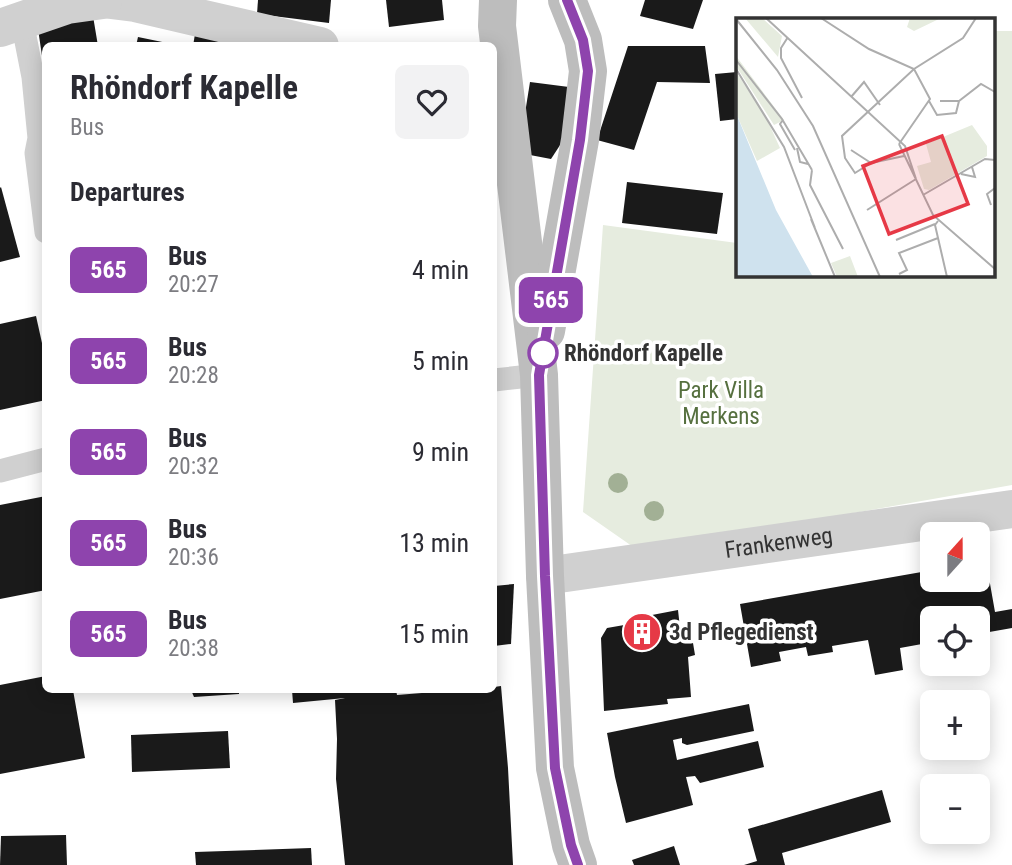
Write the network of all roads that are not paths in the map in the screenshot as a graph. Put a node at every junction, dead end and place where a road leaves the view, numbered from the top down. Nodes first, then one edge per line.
1 (103, 0) edge
2 (111, 0) edge
3 (566, 2) edge
4 (11, 25) edge
5 (501, 29) edge
6 (303, 42) edge
7 (42, 200) edge
8 (539, 375) junction
9 (497, 380) edge
10 (42, 460) edge
11 (0, 471) edge
12 (1012, 509) edge
13 (545, 576) junction
14 (578, 865) edge

1 - 4 street
2 - 6 street
3 - 8 main road
4 - 7 lane
5 - 8 main road
8 - 9 lane
8 - 13 main road
10 - 11 lane
12 - 13 street, Frankenweg
13 - 14 main road

